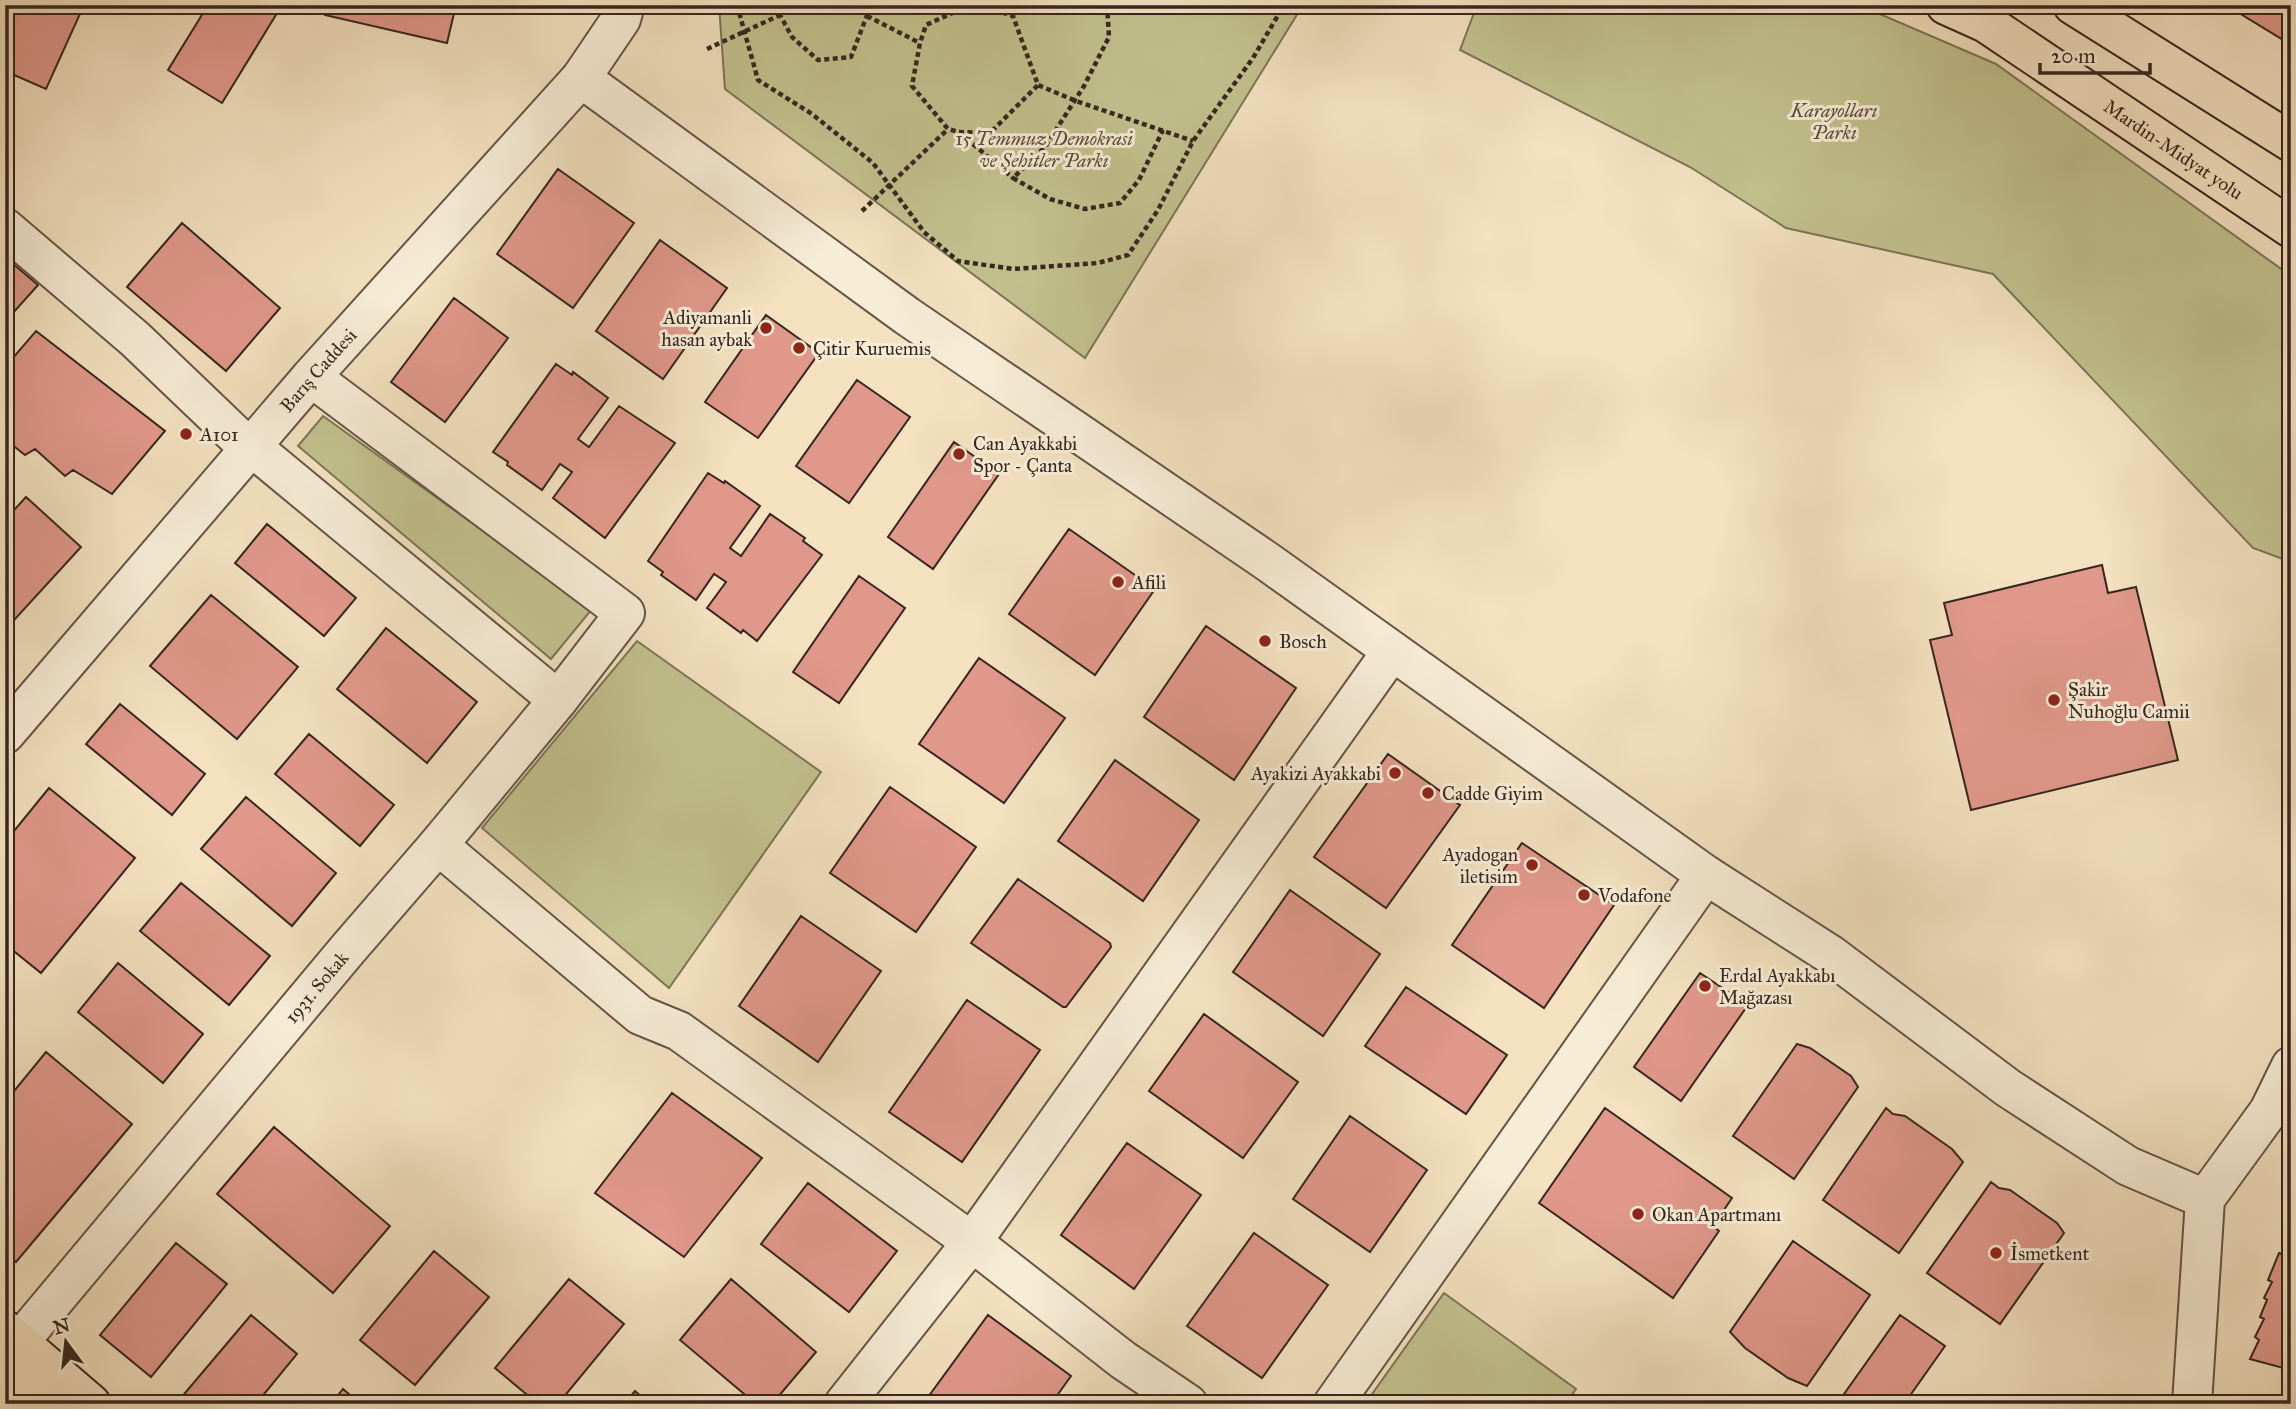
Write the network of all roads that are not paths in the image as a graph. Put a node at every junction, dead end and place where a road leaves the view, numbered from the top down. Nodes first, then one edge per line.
1 (625, 5) edge
2 (1946, 5) edge
3 (2073, 5) edge
4 (581, 78) junction
5 (2291, 142) edge
6 (5, 228) edge
7 (2291, 228) edge
8 (311, 377) junction
9 (250, 447) junction
10 (1392, 651) junction
11 (558, 700) junction
12 (7, 729) edge
13 (438, 845) junction
14 (1706, 875) junction
15 (2291, 1066) edge
16 (2205, 1199) junction
17 (972, 1242) junction
18 (9, 1350) edge
19 (48, 1404) edge
20 (91, 1404) edge
21 (844, 1404) edge
22 (1188, 1404) edge
23 (1333, 1404) edge
24 (2192, 1404) edge

1 - 4 street, Barış Caddesi
2 - 7 main road, Mardin-Midyat yolu
3 - 5 main road
4 - 8 street, Barış Caddesi
4 - 10 street
6 - 9 street
8 - 9 street, Barış Caddesi
8 - 11 street, 1931. Sokak
9 - 11 street
9 - 12 street, Barış Caddesi
10 - 14 street
10 - 17 street
11 - 13 street, 1931. Sokak
13 - 17 street
13 - 18 street, 1931. Sokak
14 - 16 street
14 - 23 street
15 - 16 street
16 - 24 street
17 - 21 street
17 - 22 street
18 - 19 main road
18 - 20 main road

